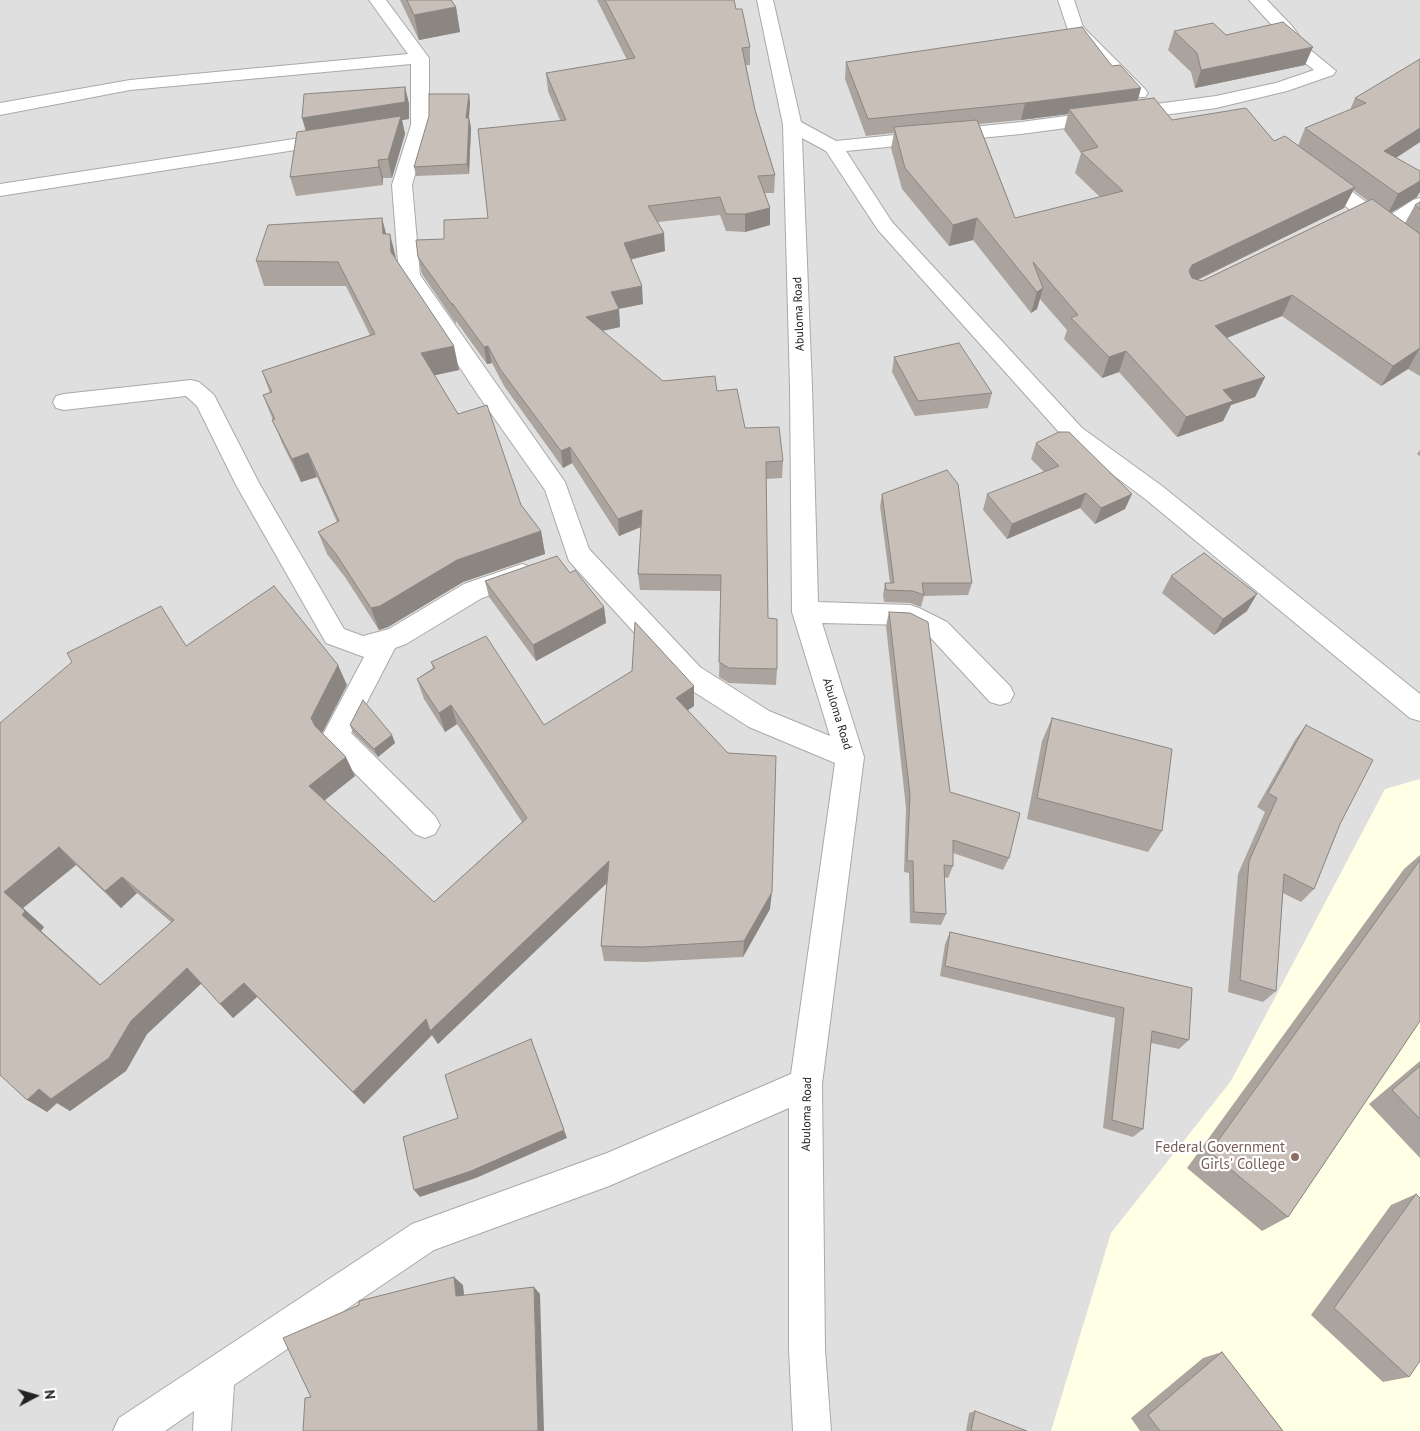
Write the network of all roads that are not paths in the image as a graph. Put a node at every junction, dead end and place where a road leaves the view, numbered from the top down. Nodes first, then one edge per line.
1 (377, 0) edge
2 (765, 0) edge
3 (1066, 0) edge
4 (1257, 0) edge
5 (420, 58) junction
6 (1216, 102) junction
7 (1154, 108) junction
8 (0, 109) edge
9 (1239, 119) edge
10 (792, 125) junction
11 (352, 136) edge
12 (833, 147) junction
13 (1301, 164) edge
14 (0, 190) edge
15 (1420, 204) edge
16 (1385, 227) junction
17 (1420, 250) edge
18 (64, 402) dead end
19 (560, 560) junction
20 (805, 612) junction
21 (385, 642) junction
22 (1000, 694) dead end
23 (1420, 710) edge
24 (850, 756) junction
25 (425, 825) dead end
26 (806, 1084) junction
27 (216, 1373) junction
28 (132, 1431) edge
29 (212, 1431) edge
30 (812, 1431) edge

1 - 5 street
2 - 10 street, Abuloma Road
3 - 7 street
4 - 6 street
5 - 8 street
5 - 19 street
6 - 7 street
6 - 9 street
7 - 12 street
10 - 12 street
10 - 20 street, Abuloma Road
11 - 14 street
12 - 23 street
13 - 16 street
15 - 16 street
16 - 17 street
18 - 21 street
19 - 21 street
19 - 24 street
20 - 22 street
20 - 24 street, Abuloma Road
21 - 25 street
24 - 26 street, Abuloma Road
26 - 27 street
26 - 30 street, Abuloma Road
27 - 28 street
27 - 29 street

